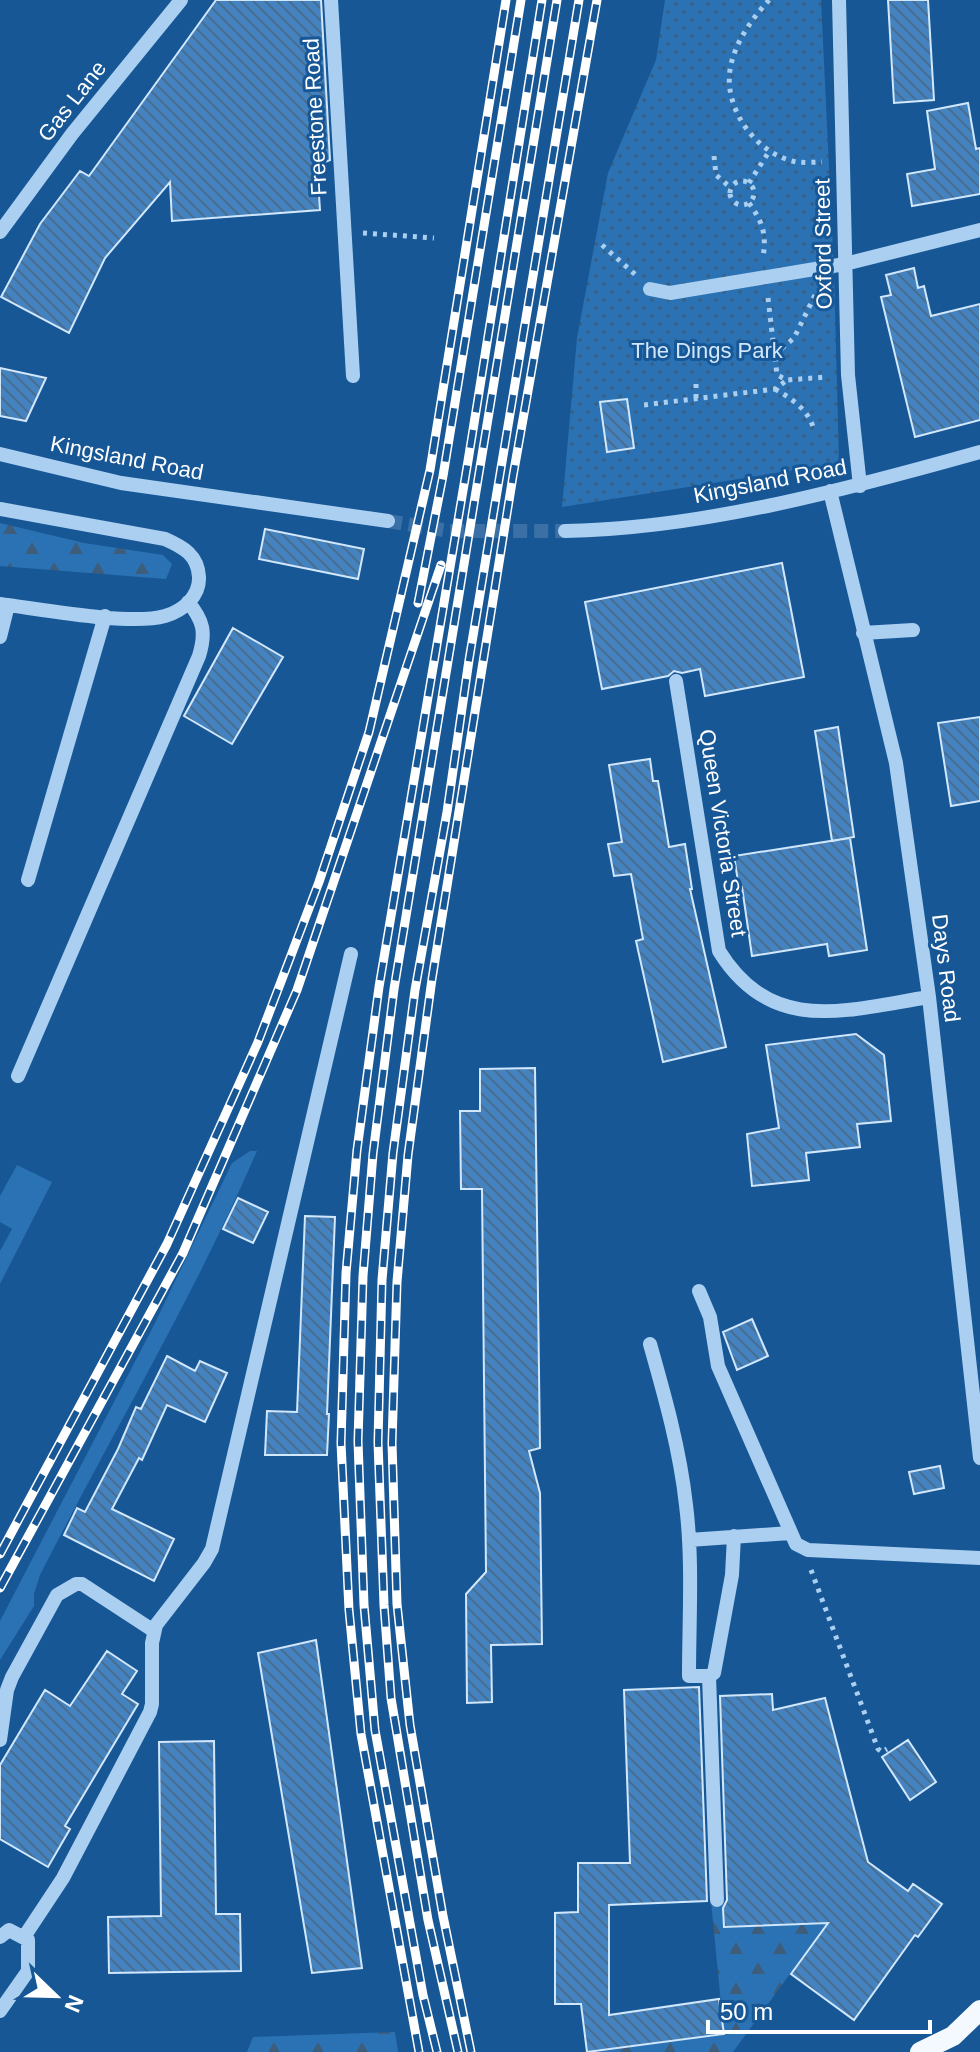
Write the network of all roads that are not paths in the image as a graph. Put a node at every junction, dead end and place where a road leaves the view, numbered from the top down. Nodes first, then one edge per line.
1 (181, 0) edge
2 (331, 0) edge
3 (839, 0) edge
4 (980, 230) edge
5 (0, 232) edge
6 (846, 266) junction
7 (650, 289) road end
8 (353, 376) dead end
9 (980, 452) edge
10 (0, 454) edge
11 (860, 486) junction
12 (830, 491) junction
13 (0, 509) edge
14 (388, 521) tunnel mouth
15 (565, 531) tunnel mouth
16 (188, 602) junction
17 (4, 605) edge
18 (105, 616) junction
19 (913, 630) dead end
20 (863, 633) junction
21 (0, 637) edge
22 (676, 681) dead end
23 (28, 880) dead end
24 (351, 954) dead end
25 (929, 997) junction
26 (18, 1076) dead end
27 (699, 1291) dead end
28 (650, 1344) dead end
29 (974, 1344) edge
30 (980, 1458) edge
31 (790, 1533) junction
32 (734, 1536) junction
33 (689, 1540) junction
34 (980, 1558) edge
35 (154, 1631) junction
36 (709, 1676) junction
37 (0, 1740) edge
38 (717, 1900) dead end
39 (0, 1937) edge
40 (24, 1937) junction
41 (980, 2010) edge
42 (0, 2011) edge
43 (920, 2052) edge

1 - 5 street, Gas Lane
2 - 8 street, Freestone Road
3 - 6 street, Oxford Street
4 - 6 street
6 - 7 street
6 - 11 street, Oxford Street
9 - 11 street, Kingsland Road
10 - 14 street, Kingsland Road
11 - 12 street, Kingsland Road
12 - 15 street, Kingsland Road
12 - 20 street, Days Road
13 - 16 street
16 - 18 street
16 - 26 street
17 - 18 street
17 - 21 street
18 - 23 street
19 - 20 street
20 - 25 street, Days Road
22 - 25 street, Queen Victoria Street
24 - 35 street
25 - 29 street, Days Road
27 - 31 street
28 - 33 street
29 - 30 street, Days Road
31 - 32 street
31 - 34 street
32 - 33 street
32 - 36 street
33 - 36 street
35 - 37 street
35 - 40 street
36 - 38 street
39 - 40 street
40 - 42 street
41 - 43 main road

